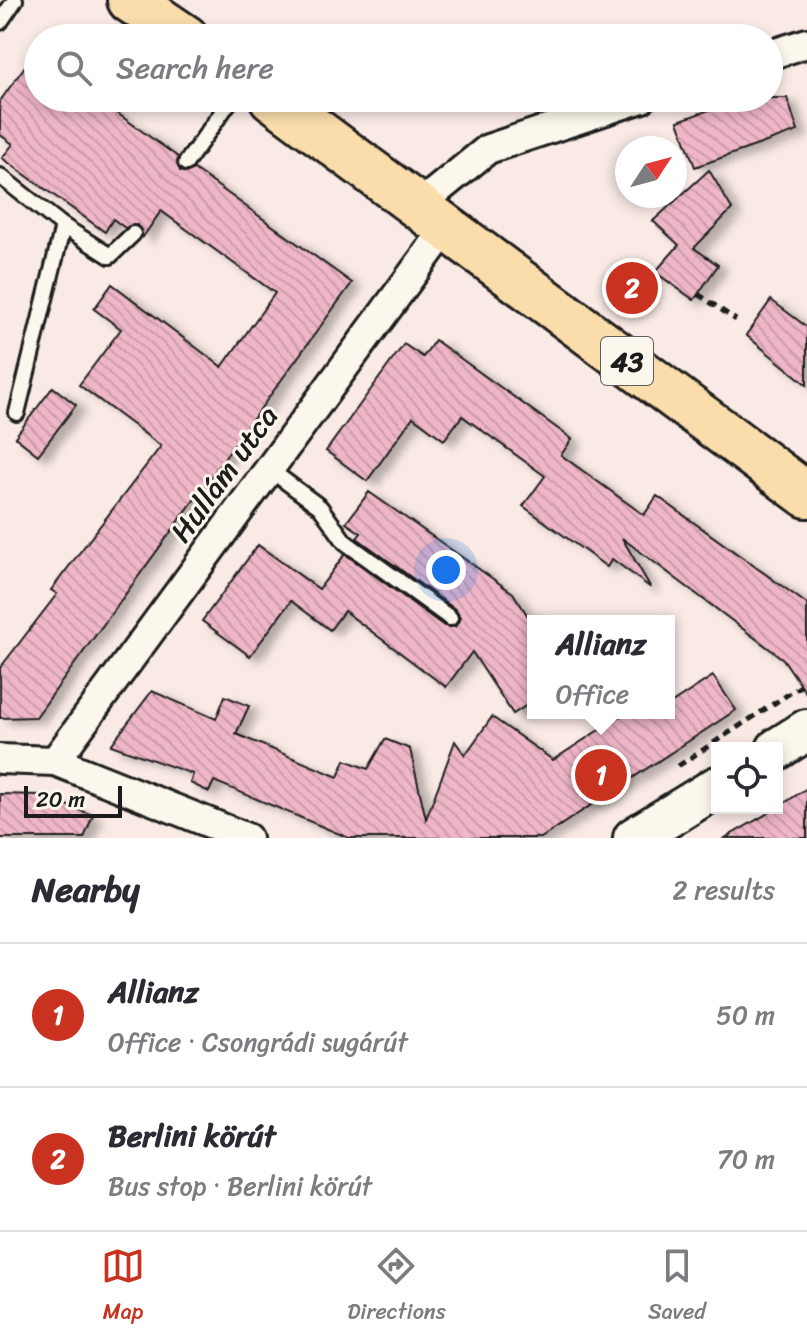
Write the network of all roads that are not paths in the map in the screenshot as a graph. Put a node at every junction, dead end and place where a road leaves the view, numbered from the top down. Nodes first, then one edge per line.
1 (15, 0) edge
2 (130, 0) edge
3 (0, 22) edge
4 (165, 24) edge
5 (807, 43) edge
6 (783, 51) edge
7 (222, 112) edge
8 (291, 112) edge
9 (600, 112) edge
10 (186, 163) dead end
11 (0, 176) edge
12 (433, 217) junction
13 (63, 226) junction
14 (133, 234) dead end
15 (17, 413) dead end
16 (269, 469) junction
17 (807, 495) edge
18 (450, 618) dead end
19 (807, 730) edge
20 (783, 745) edge
21 (0, 759) edge
22 (55, 761) junction
23 (711, 791) edge
24 (247, 838) edge
25 (634, 838) edge

1 - 3 lane
2 - 4 main road
5 - 6 street
7 - 10 lane
8 - 12 main road, 43
9 - 12 street, Hullám utca
11 - 13 lane
12 - 16 street, Hullám utca
12 - 17 main road, 43
13 - 14 lane
13 - 15 lane
16 - 18 lane
16 - 22 street, Hullám utca
19 - 20 street
21 - 22 street
22 - 24 street
23 - 25 street

